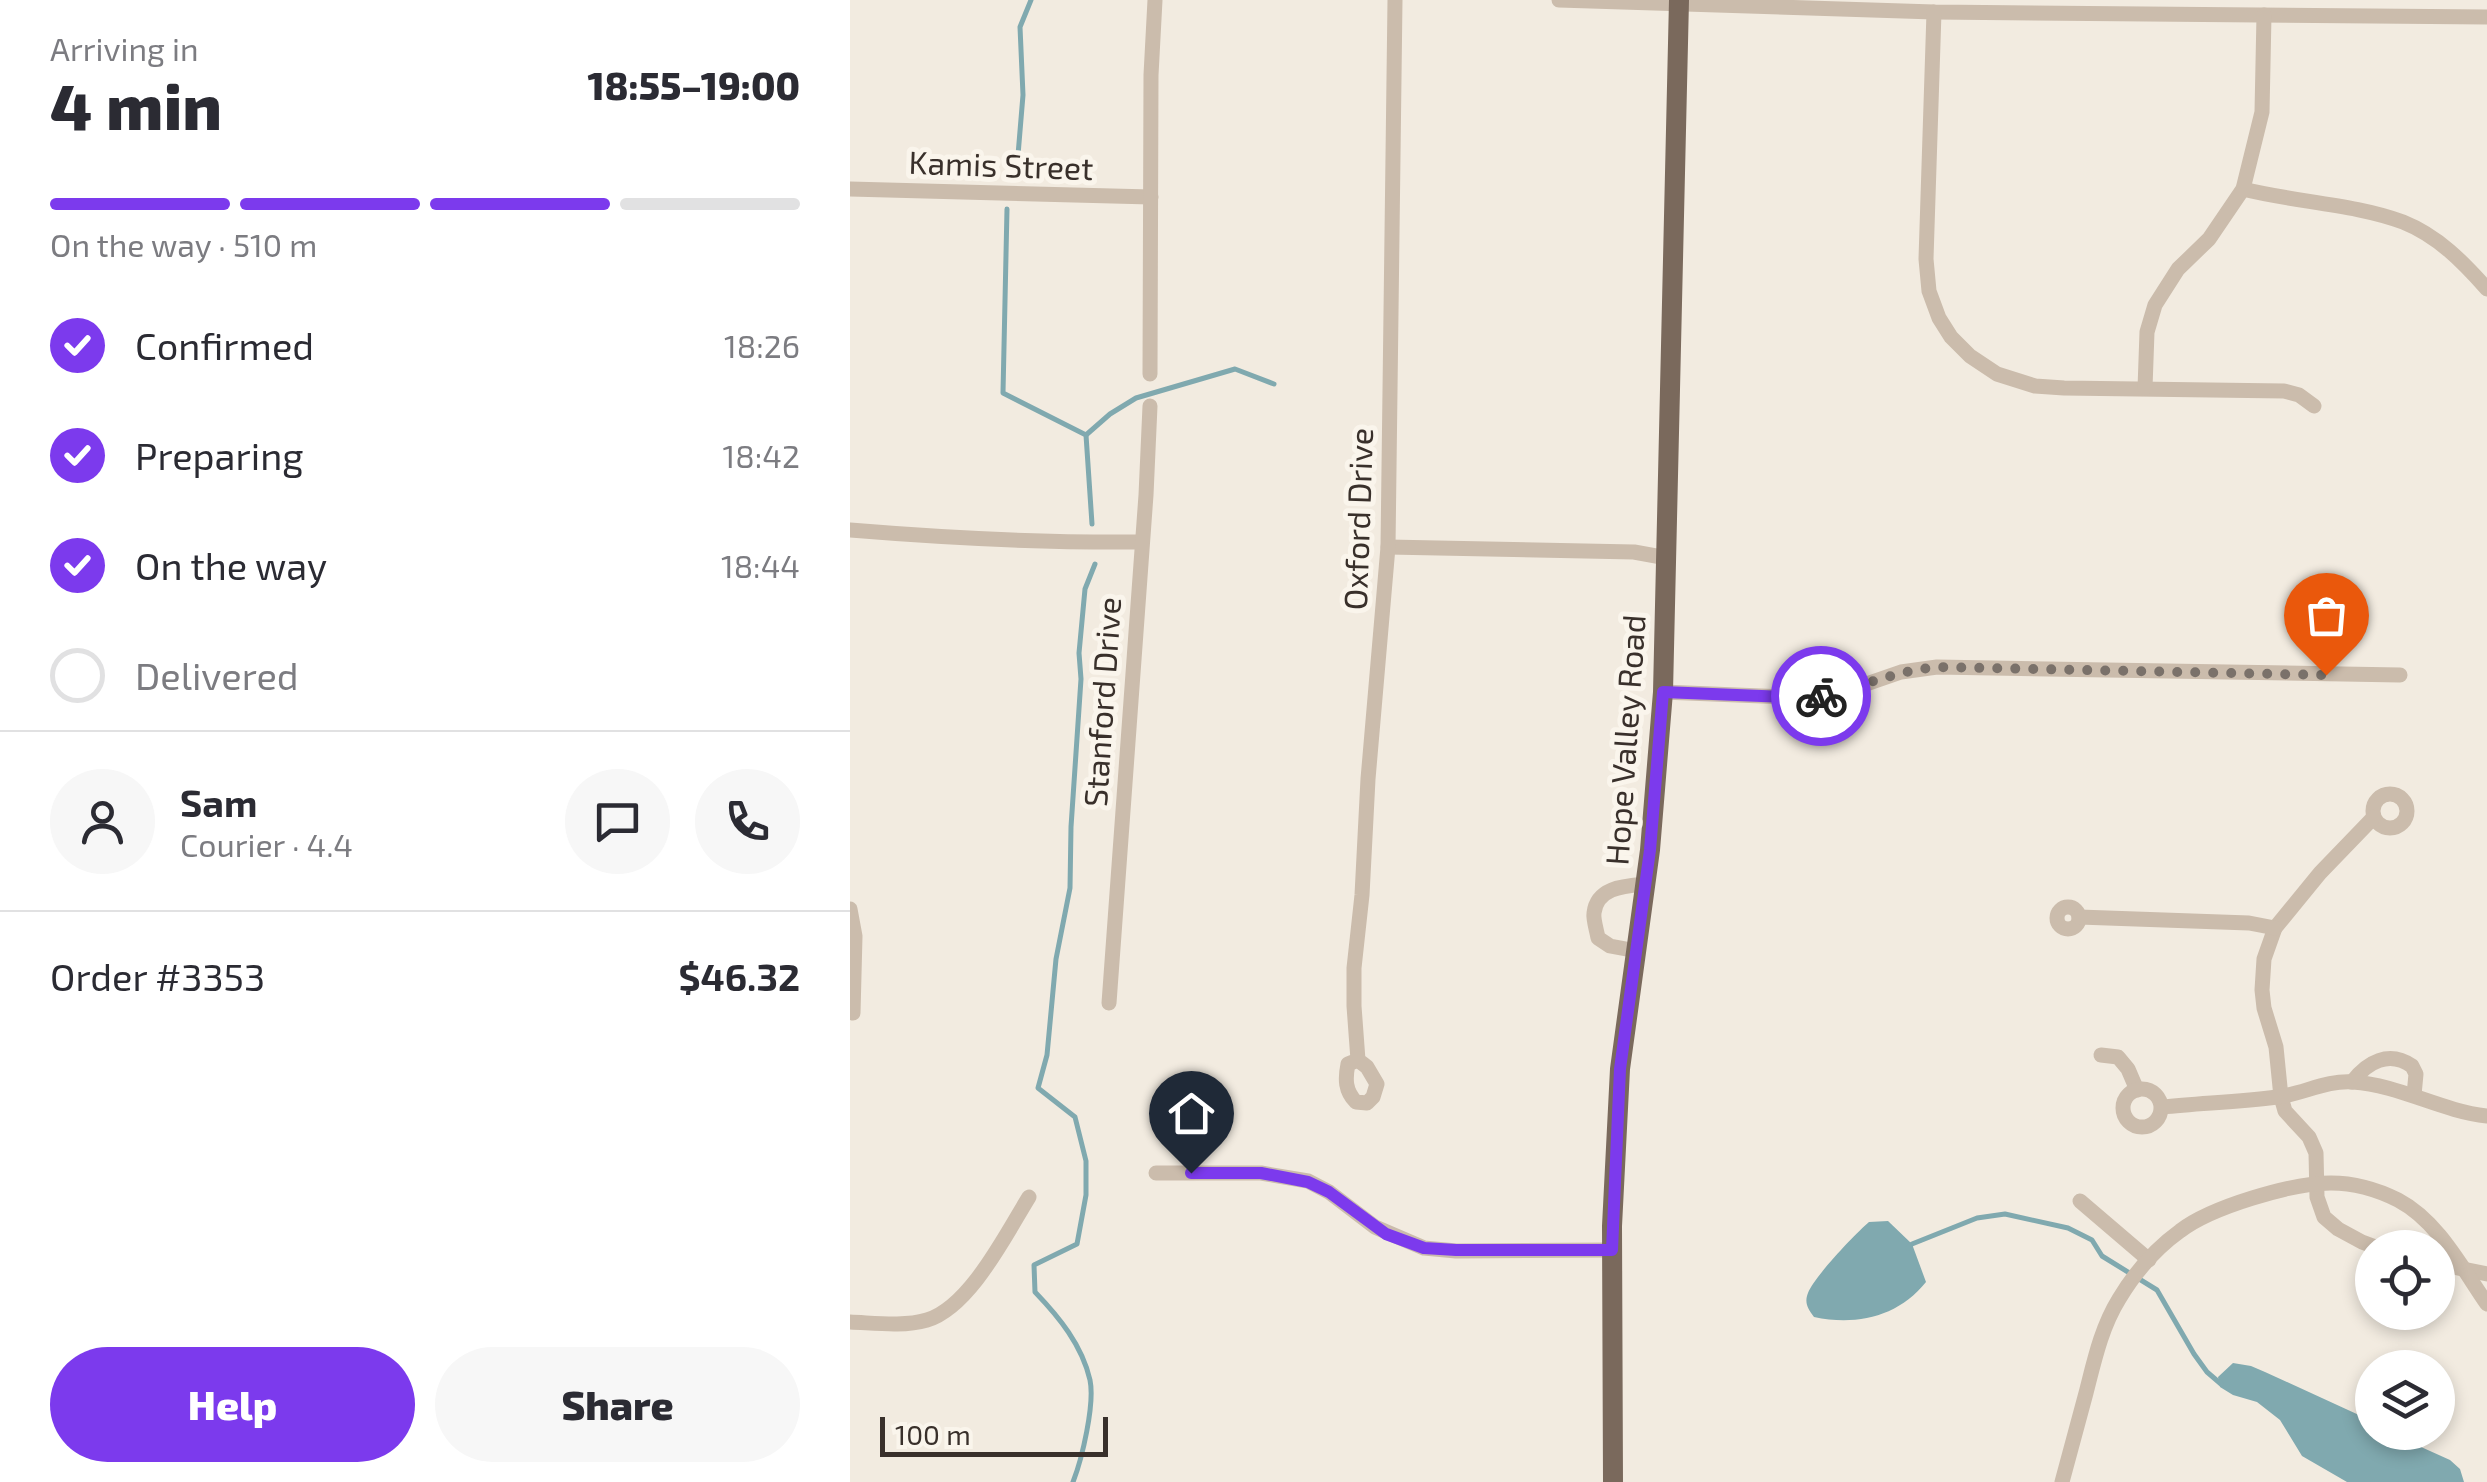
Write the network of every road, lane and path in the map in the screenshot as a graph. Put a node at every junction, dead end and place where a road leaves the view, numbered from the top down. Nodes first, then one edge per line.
1 (1155, 0) edge
2 (1394, 0) edge
3 (1560, 0) edge
4 (1679, 3) edge
5 (1934, 12) junction
6 (2264, 16) junction
7 (2487, 16) edge
8 (850, 189) edge
9 (2243, 189) junction
10 (1151, 197) junction
11 (2487, 289) edge
12 (1150, 374) dead end
13 (2145, 388) junction
14 (1150, 406) dead end
15 (2314, 406) dead end
16 (850, 530) edge
17 (1142, 542) junction
18 (1388, 547) junction
19 (1667, 558) junction
20 (2400, 675) dead end
21 (1663, 692) junction
22 (2374, 817) dead end
23 (1646, 884) junction
24 (850, 909) edge
25 (2080, 918) dead end
26 (2274, 928) junction
27 (1636, 951) junction
28 (1108, 1003) dead end
29 (853, 1013) dead end
30 (2101, 1055) dead end
31 (1358, 1060) dead end
32 (2352, 1082) junction
33 (2138, 1090) junction
34 (2414, 1095) junction
35 (2281, 1097) junction
36 (2162, 1106) junction
37 (2487, 1116) edge
38 (1156, 1174) dead end
39 (2317, 1184) junction
40 (1030, 1197) dead end
41 (2080, 1201) dead end
42 (2355, 1238) edge
43 (1612, 1250) junction
44 (2149, 1260) junction
45 (2455, 1268) edge
46 (2463, 1270) junction
47 (2487, 1274) edge
48 (2487, 1304) edge
49 (850, 1322) edge
50 (1613, 1482) edge
51 (2062, 1482) edge

1 - 10 street
2 - 18 street, Oxford Drive
3 - 4 street
4 - 5 street
4 - 19 main road, Hope Valley Road
5 - 6 street
5 - 13 street
6 - 7 street
6 - 9 street
8 - 10 street, Kamis Street
9 - 11 street
9 - 13 street
10 - 12 street
13 - 15 street
14 - 17 street, Stanford Drive
16 - 17 street
17 - 28 street, Stanford Drive
18 - 19 street
18 - 31 street, Oxford Drive
19 - 21 main road, Hope Valley Road
20 - 21 street
21 - 23 main road, Hope Valley Road
22 - 26 street
23 - 27 main road, Hope Valley Road
23 - 27 street
24 - 29 street
25 - 26 street
26 - 35 street
27 - 43 main road, Hope Valley Road
30 - 33 street
32 - 34 street
32 - 34 street
32 - 35 street
33 - 36 street
33 - 36 street
34 - 37 street
35 - 36 street
35 - 39 street
38 - 43 street
39 - 42 street
39 - 44 street
39 - 46 street
40 - 49 street
41 - 44 street
43 - 50 main road, Hope Valley Road
44 - 51 street
45 - 46 street
46 - 47 street
46 - 48 street

